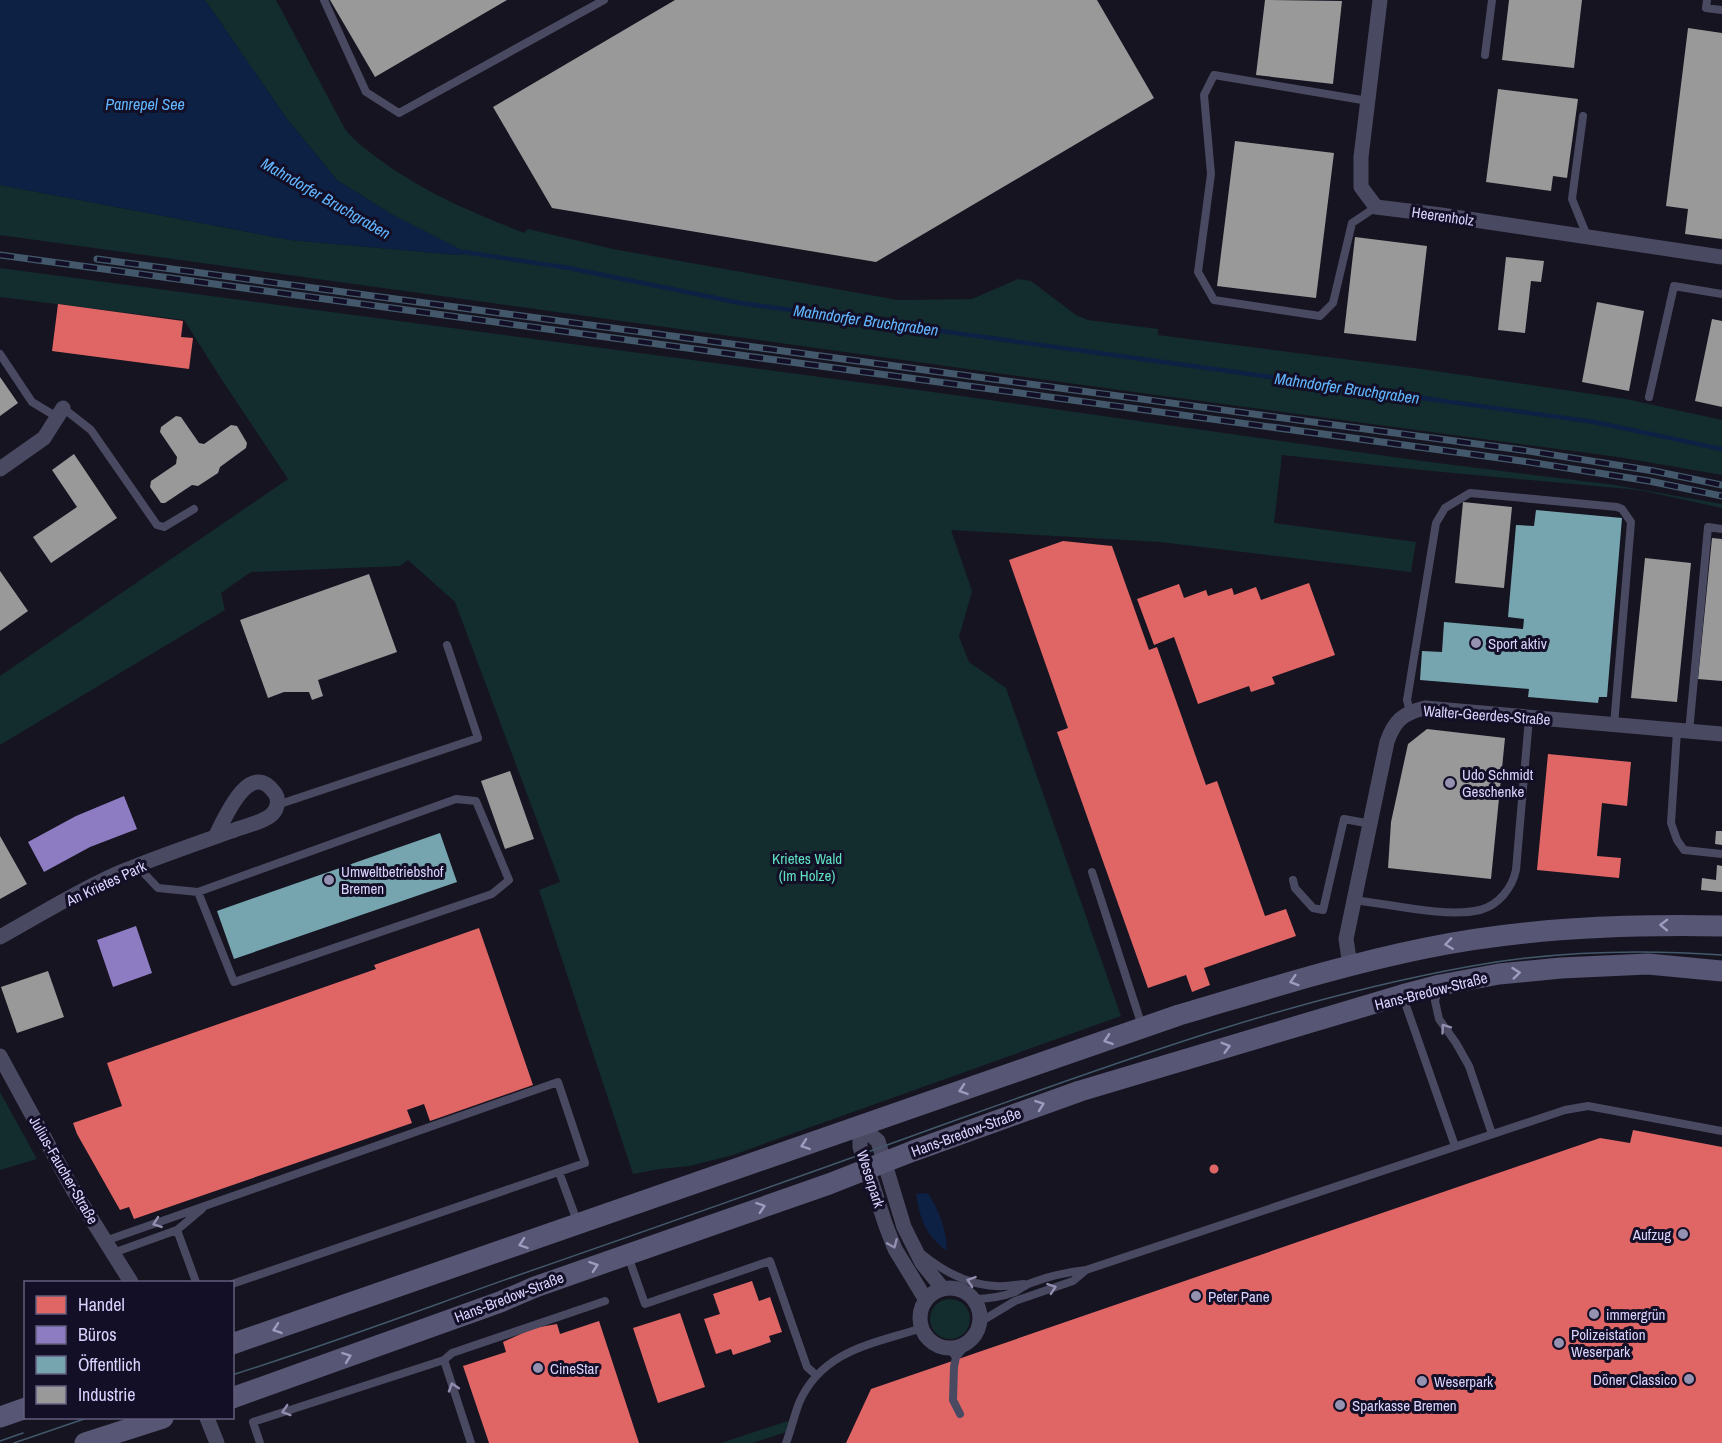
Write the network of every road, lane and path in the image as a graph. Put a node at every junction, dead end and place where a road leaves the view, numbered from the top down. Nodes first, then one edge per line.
1 (324, 0) edge
2 (604, 0) edge
3 (1380, 0) edge
4 (1492, 0) edge
5 (1707, 0) edge
6 (1722, 10) edge
7 (1485, 55) dead end
8 (1368, 101) junction
9 (1583, 116) dead end
10 (1376, 207) junction
11 (1587, 236) junction
12 (1722, 256) edge
13 (1722, 294) edge
14 (0, 354) edge
15 (1649, 398) dead end
16 (60, 412) junction
17 (0, 469) edge
18 (194, 509) dead end
19 (1722, 529) edge
20 (447, 645) dead end
21 (1410, 712) junction
22 (1529, 718) junction
23 (1614, 726) junction
24 (1683, 732) junction
25 (1722, 734) edge
26 (277, 805) junction
27 (1371, 824) junction
28 (215, 837) junction
29 (1722, 854) edge
30 (137, 866) junction
31 (1092, 872) dead end
32 (1293, 880) dead end
33 (198, 892) junction
34 (1354, 900) junction
35 (1722, 926) edge
36 (0, 937) edge
37 (1350, 965) junction
38 (1722, 971) edge
39 (1440, 985) junction
40 (1402, 995) junction
41 (1142, 1028) junction
42 (0, 1056) edge
43 (860, 1126) junction
44 (1722, 1131) edge
45 (1492, 1134) junction
46 (1455, 1146) junction
47 (876, 1165) junction
48 (559, 1172) junction
49 (208, 1204) junction
50 (578, 1225) junction
51 (177, 1230) junction
52 (109, 1247) junction
53 (912, 1247) junction
54 (628, 1254) junction
55 (1086, 1270) junction
56 (130, 1281) edge
57 (196, 1281) edge
58 (234, 1283) edge
59 (1029, 1284) junction
60 (943, 1289) junction
61 (974, 1299) junction
62 (926, 1300) junction
63 (605, 1301) dead end
64 (980, 1322) junction
65 (922, 1328) junction
66 (234, 1343) edge
67 (952, 1353) junction
68 (444, 1360) junction
69 (816, 1375) junction
70 (234, 1397) edge
71 (24, 1409) edge
72 (960, 1414) dead end
73 (0, 1417) edge
74 (161, 1419) edge
75 (207, 1419) edge
76 (85, 1443) edge
77 (217, 1443) edge
78 (260, 1443) edge
79 (471, 1443) edge
80 (786, 1443) edge

1 - 2 lane
3 - 8 street
4 - 7 lane
5 - 6 lane
8 - 10 street
8 - 10 lane
9 - 11 lane
10 - 11 street, Heerenholz
11 - 12 street, Heerenholz
13 - 15 lane
14 - 16 lane
16 - 17 street
16 - 18 lane
19 - 24 lane
20 - 26 lane
21 - 22 street, Walter-Geerdes-Straße
21 - 23 lane
21 - 27 street, Walter-Geerdes-Straße
22 - 23 street, Walter-Geerdes-Straße
22 - 34 lane
23 - 24 street, Walter-Geerdes-Straße
24 - 25 street, Walter-Geerdes-Straße
24 - 29 lane
26 - 28 street, An Krietes Park
26 - 28 street
27 - 32 lane
27 - 34 street, Walter-Geerdes-Straße
28 - 30 street, An Krietes Park
30 - 33 lane
30 - 36 street, An Krietes Park
31 - 41 lane
33 - 33 lane
34 - 37 street, Walter-Geerdes-Straße
35 -> 37 main road
37 -> 41 main road
39 -> 38 main road, Hans-Bredow-Straße
39 - 40 main road, Hans-Bredow-Straße
45 -> 39 lane
40 - 46 lane
47 -> 40 main road, Hans-Bredow-Straße
41 -> 43 main road
42 - 52 street, Julius-Faucher-Straße
43 - 47 street, Weserpark
43 -> 50 main road
44 - 45 lane
45 - 46 lane
46 - 55 lane
47 - 53 street, Weserpark
54 -> 47 main road, Hans-Bredow-Straße
47 -> 62 street, Weserpark
48 - 49 lane
48 - 50 lane
48 - 58 lane
49 - 51 lane
49 -> 52 lane
50 -> 66 main road
51 - 52 lane
51 - 57 lane
52 - 56 street, Julius-Faucher-Straße
59 -> 53 lane
53 - 60 street, Weserpark
54 - 69 lane
70 -> 54 main road, Hans-Bredow-Straße
55 - 59 lane
64 -> 55 lane
59 - 61 lane
60 - 61 street
60 - 62 street
61 - 64 street
62 - 65 street
63 - 68 lane
64 - 67 street
65 - 67 street
65 - 69 lane
67 - 72 lane
68 -> 78 lane
79 -> 68 lane
69 - 80 lane
71 - 73 main road
74 - 76 main road
75 - 77 street

